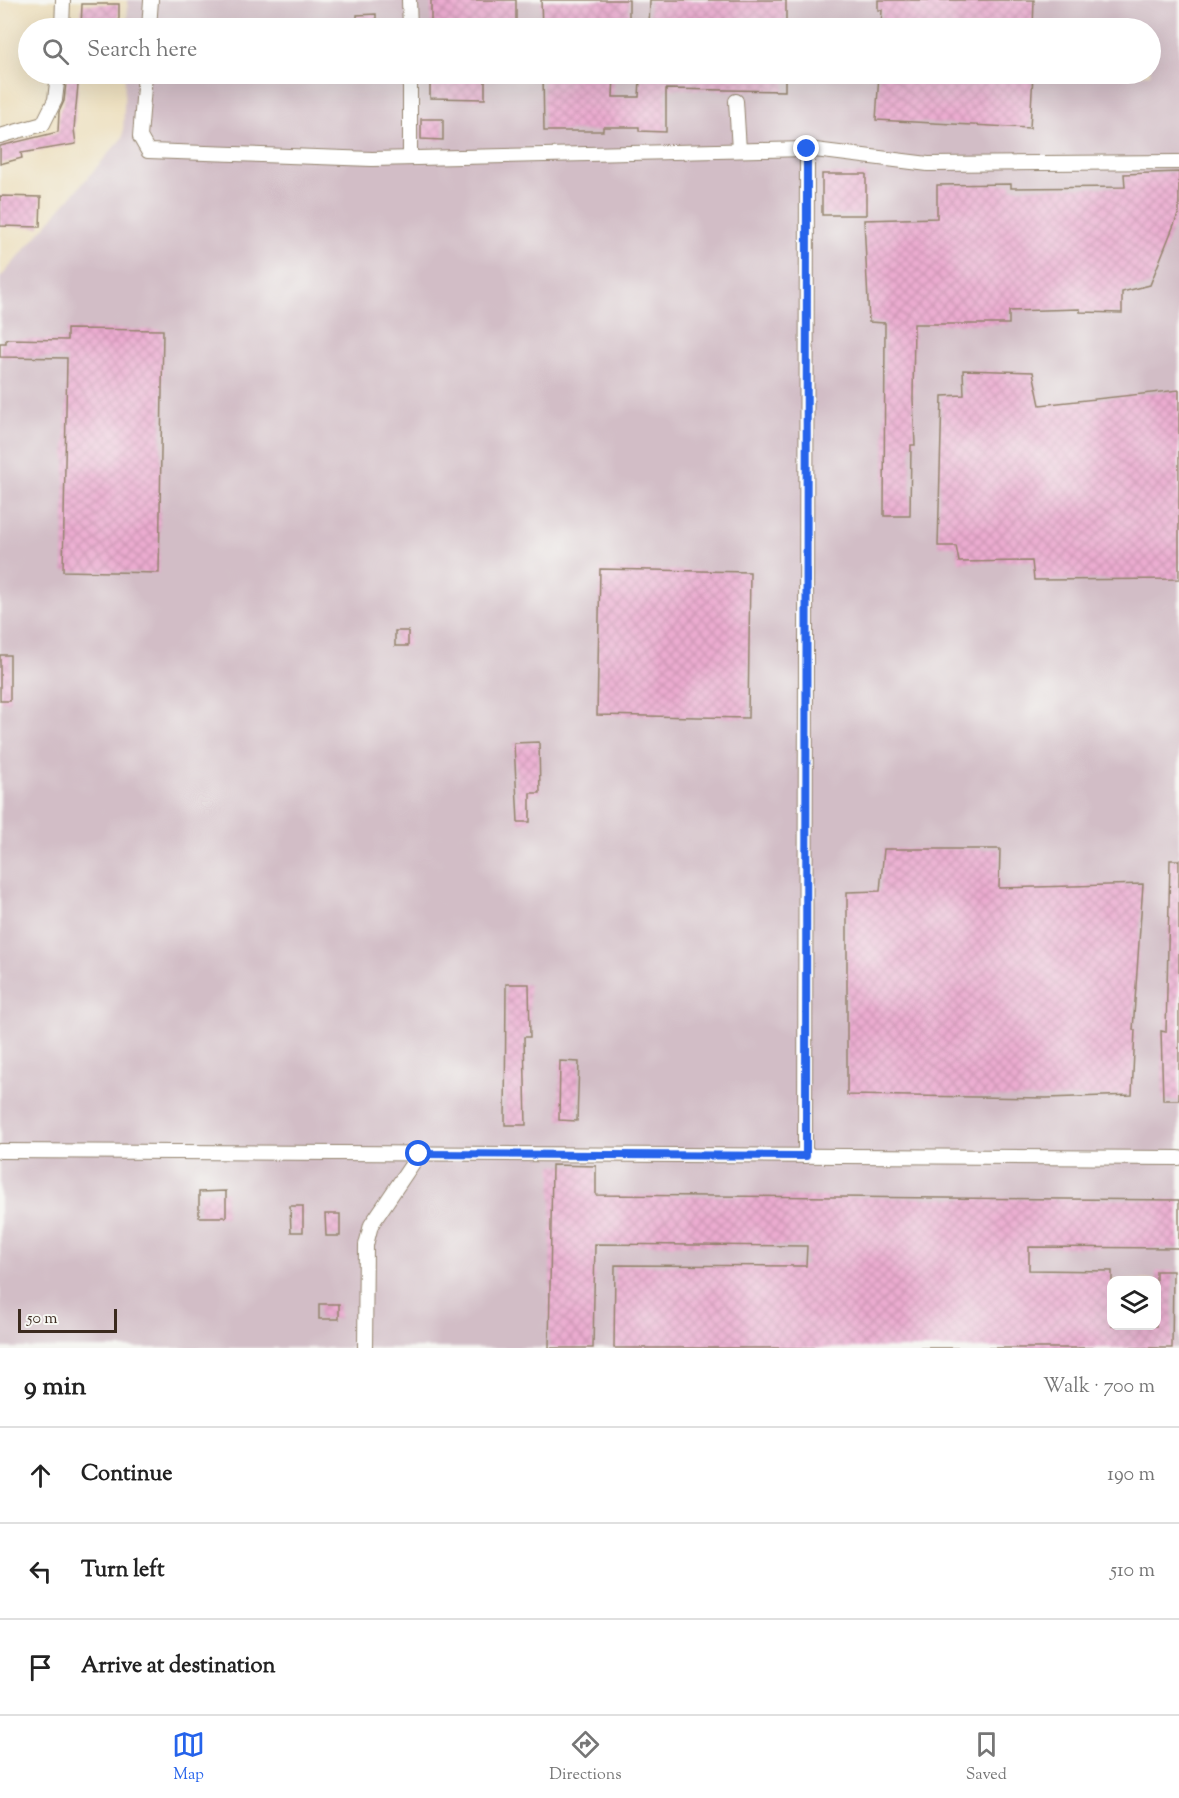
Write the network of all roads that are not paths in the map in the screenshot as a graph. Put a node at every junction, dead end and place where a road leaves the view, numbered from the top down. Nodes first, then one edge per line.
1 (63, 0) edge
2 (151, 0) edge
3 (409, 0) edge
4 (62, 18) edge
5 (150, 18) edge
6 (410, 18) edge
7 (57, 84) edge
8 (144, 84) edge
9 (410, 84) edge
10 (736, 101) dead end
11 (0, 136) edge
12 (807, 149) junction
13 (739, 150) junction
14 (410, 158) junction
15 (1179, 162) edge
16 (0, 1151) edge
17 (419, 1154) junction
18 (806, 1156) junction
19 (1179, 1158) edge
20 (365, 1348) edge

1 - 4 street
2 - 5 street
3 - 6 street
7 - 11 street
8 - 14 street
9 - 14 street
10 - 13 street
12 - 13 street
12 - 15 street
12 - 18 street
13 - 14 street
16 - 17 street
17 - 18 street
17 - 20 street
18 - 19 street

